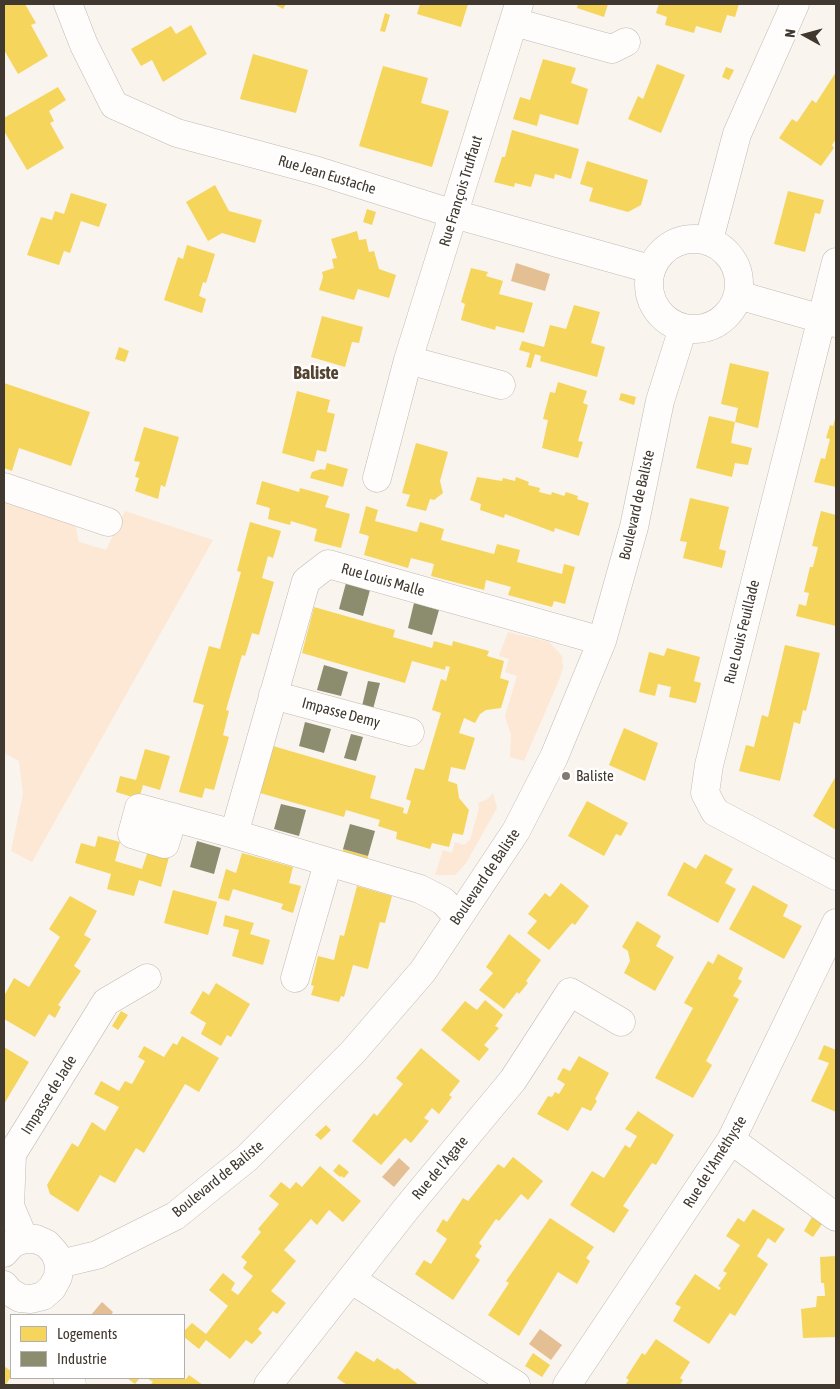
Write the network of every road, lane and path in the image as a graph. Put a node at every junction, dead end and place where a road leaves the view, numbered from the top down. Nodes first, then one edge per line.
1 (68, 4) edge
2 (795, 4) edge
3 (517, 13) edge
4 (626, 42) dead end
5 (454, 214) junction
6 (708, 240) junction
7 (836, 262) edge
8 (650, 269) junction
9 (738, 295) junction
10 (828, 321) edge
11 (683, 328) junction
12 (408, 360) junction
13 (501, 385) dead end
14 (377, 478) dead end
15 (4, 487) edge
16 (108, 522) dead end
17 (602, 641) junction
18 (273, 695) junction
19 (410, 732) dead end
20 (173, 817) dead end
21 (234, 834) junction
22 (328, 863) junction
23 (836, 876) edge
24 (458, 917) junction
25 (836, 923) edge
26 (147, 978) dead end
27 (295, 978) dead end
28 (621, 1022) dead end
29 (731, 1140) junction
30 (836, 1218) edge
31 (14, 1246) edge
32 (59, 1264) junction
33 (352, 1280) junction
34 (4, 1285) edge
35 (45, 1306) edge
36 (268, 1385) edge
37 (516, 1385) edge
38 (567, 1385) edge

1 - 5 street, Rue Jean Eustache
2 - 6 street
3 - 4 street, Rue François Truffaut
3 - 5 street, Rue François Truffaut
5 - 8 street, Rue Jean Eustache
5 - 12 street, Rue François Truffaut
6 - 8 street
6 - 9 street
7 - 10 street, Rue Louis Feuillade
8 - 11 street
9 - 10 street
9 - 11 street
10 - 23 street, Rue Louis Feuillade
11 - 17 street, Boulevard de Baliste
12 - 13 street
12 - 14 street, Rue François Truffaut
15 - 16 street
17 - 18 street, Rue Louis Malle
17 - 24 street, Boulevard de Baliste
18 - 19 street, Impasse Demy
18 - 21 street, Rue Louis Malle
20 - 21 street
21 - 22 street
22 - 24 street
22 - 27 street
24 - 32 street, Boulevard de Baliste
25 - 29 street, Rue de l'Améthyste
26 - 31 street, Impasse de Jade
28 - 33 street, Rue de l'Agate
29 - 30 street
29 - 38 street, Rue de l'Améthyste
31 - 32 street
32 - 35 street
33 - 36 street, Rue de l'Agate
33 - 37 street
34 - 35 street

